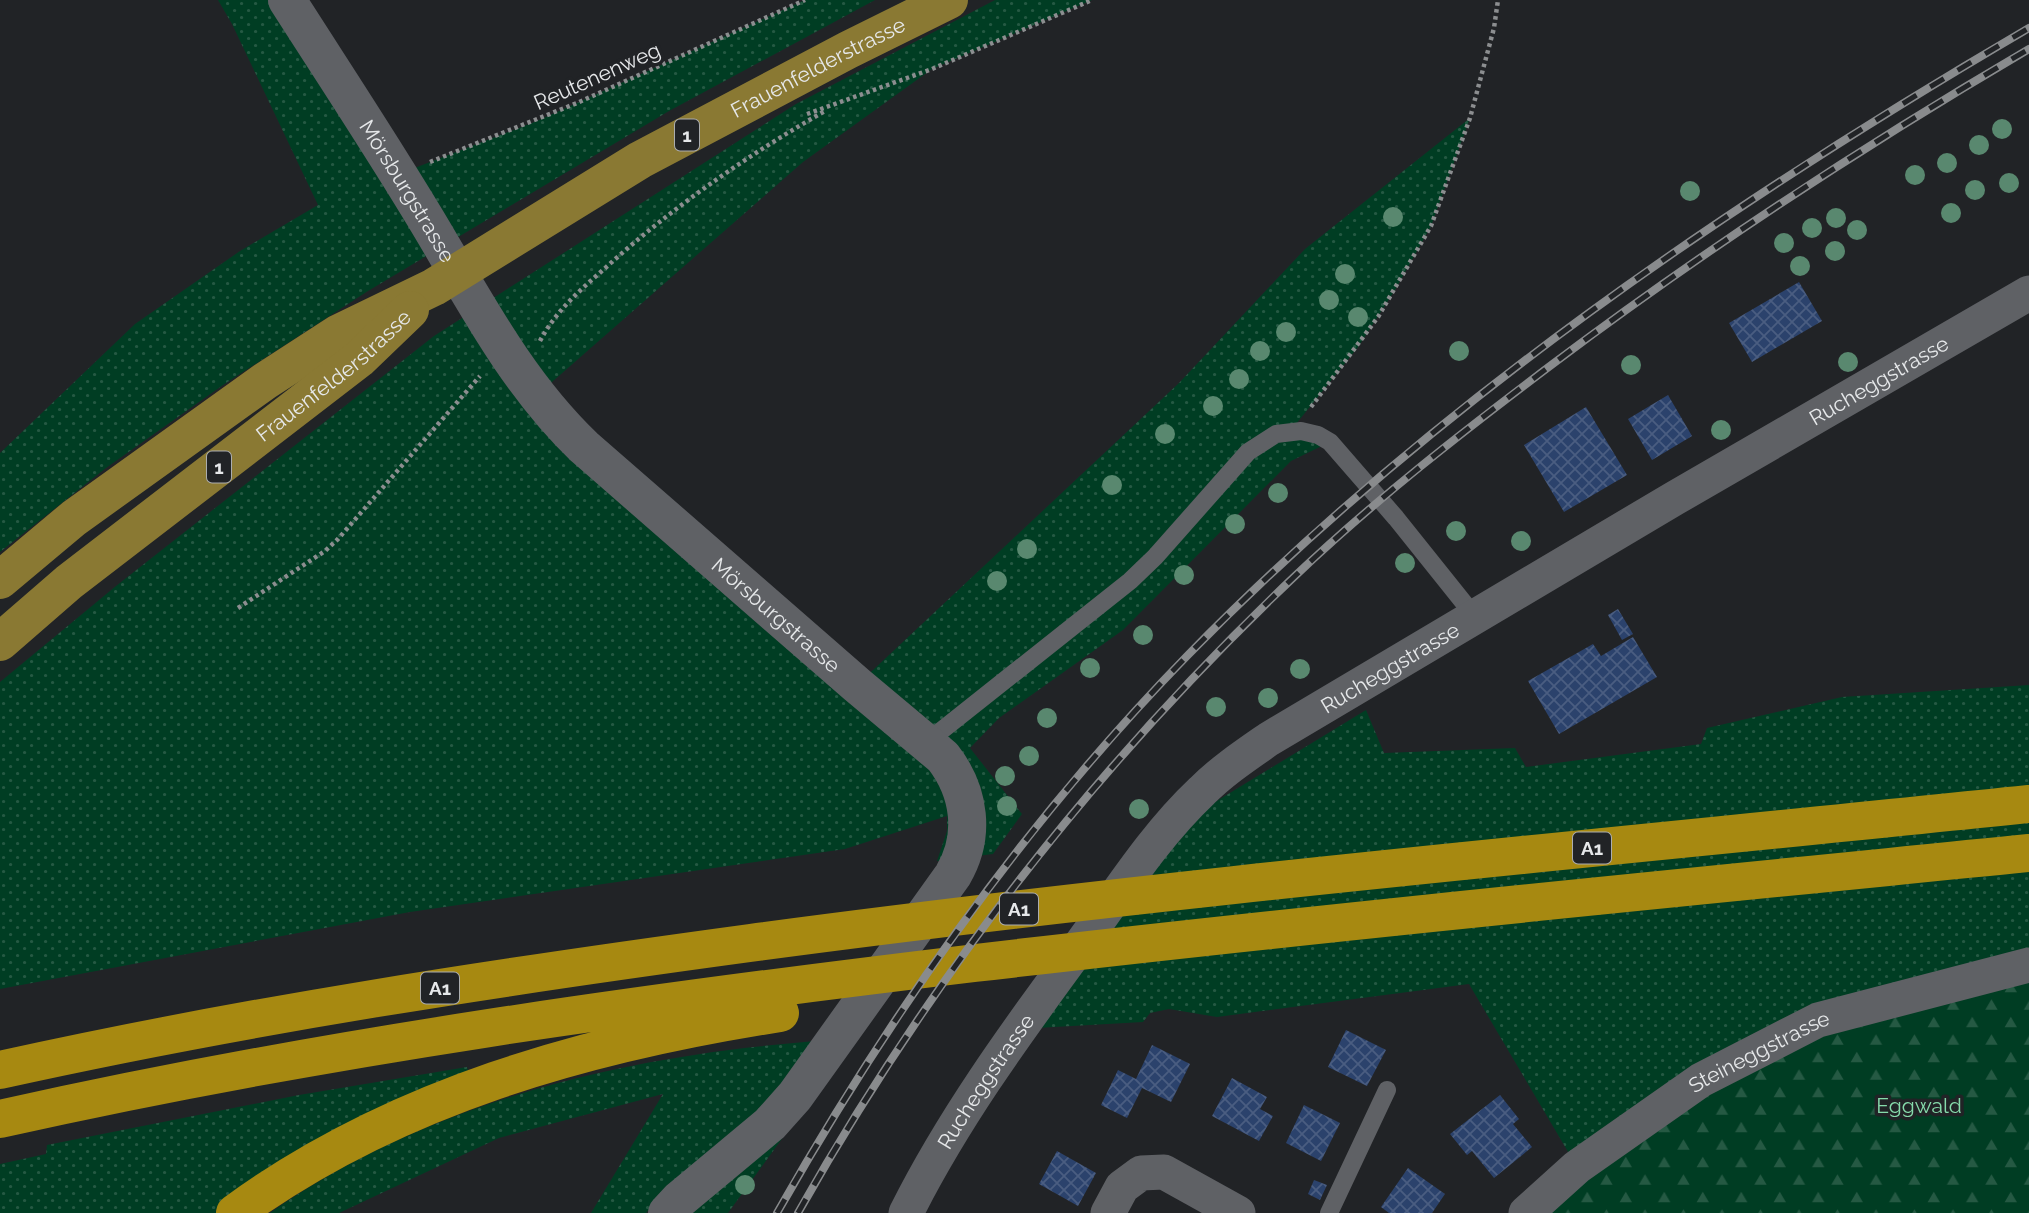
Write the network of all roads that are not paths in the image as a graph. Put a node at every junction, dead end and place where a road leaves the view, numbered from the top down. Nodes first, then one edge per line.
1 (287, 0) edge
2 (949, 0) edge
3 (434, 287) junction
4 (2029, 293) edge
5 (0, 580) edge
6 (1476, 618) junction
7 (0, 642) edge
8 (927, 742) junction
9 (2029, 804) edge
10 (2029, 853) edge
11 (2029, 965) edge
12 (832, 993) junction
13 (0, 1070) edge
14 (1387, 1090) dead end
15 (0, 1119) edge
16 (235, 1213) edge
17 (667, 1213) edge
18 (906, 1213) edge
19 (1108, 1213) edge
20 (1238, 1213) edge
21 (1329, 1213) edge
22 (1526, 1213) edge

1 - 8 street, Mörsburgstrasse
2 - 3 main road, Frauenfelderstrasse / 1
3 - 5 main road, Frauenfelderstrasse / 1
3 - 7 main road, Frauenfelderstrasse / 1
4 - 6 street, Rucheggstrasse
6 - 8 lane
6 - 18 street, Rucheggstrasse
8 - 17 street, Mörsburgstrasse
9 - 13 highway, A1
10 - 12 highway, A1
11 - 22 street, Steineggstrasse
12 - 15 highway, A1
12 - 16 highway
14 - 21 lane
19 - 20 street

